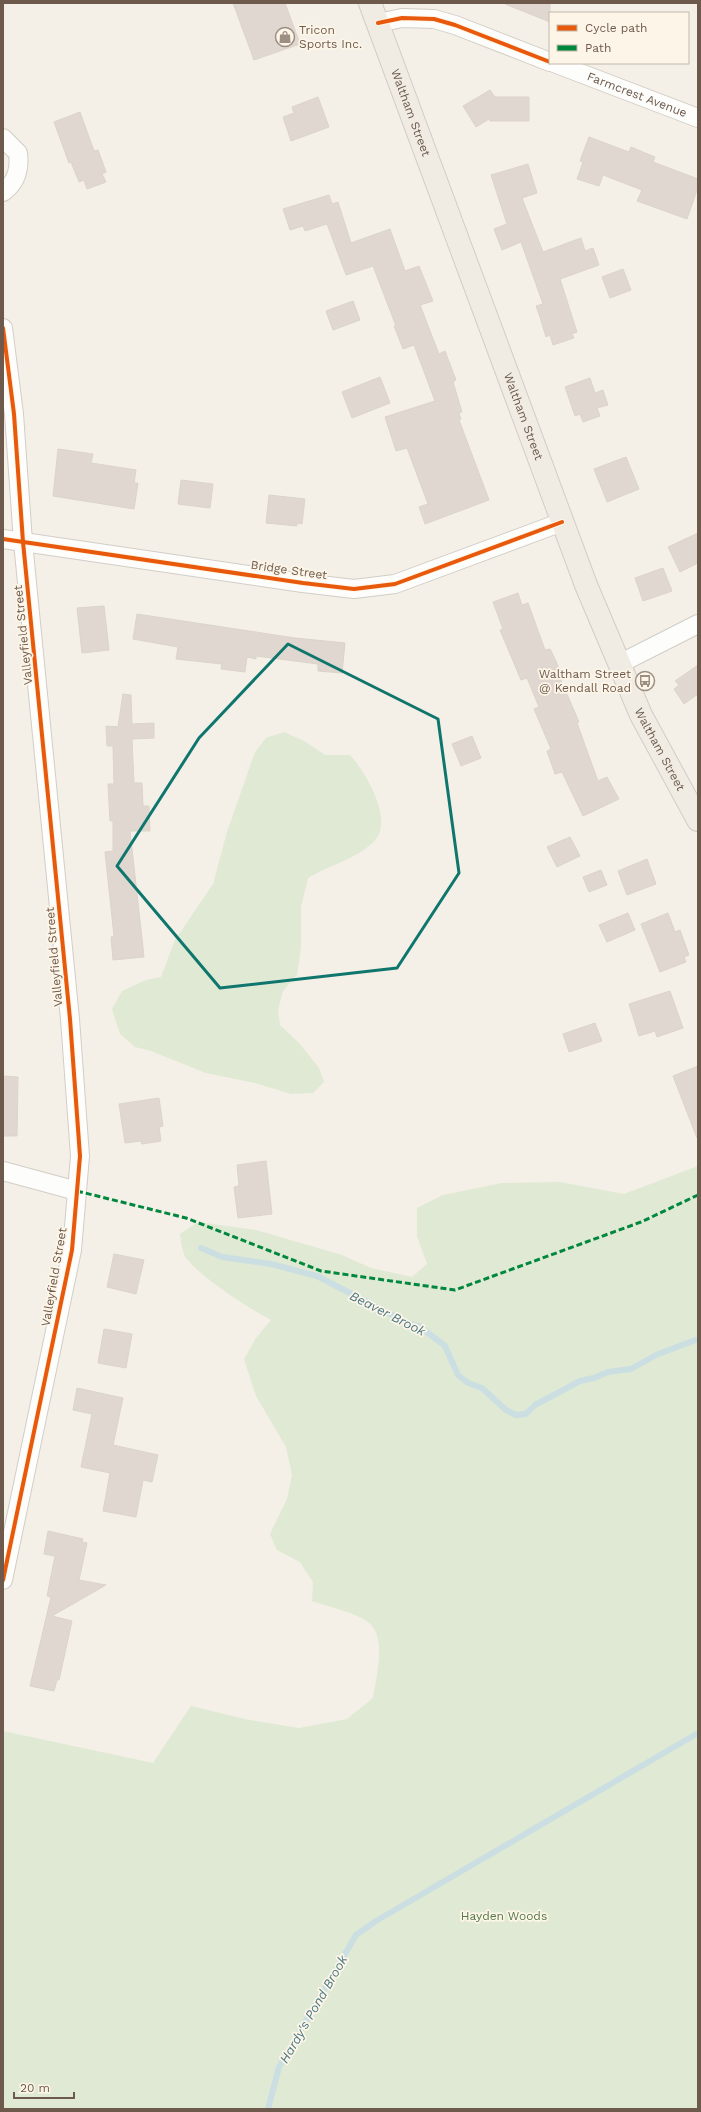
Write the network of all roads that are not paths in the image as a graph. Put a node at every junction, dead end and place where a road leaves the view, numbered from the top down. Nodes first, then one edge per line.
1 (370, 3) edge
2 (378, 23) junction
3 (549, 62) edge
4 (557, 64) edge
5 (698, 118) edge
6 (3, 138) edge
7 (3, 192) edge
8 (3, 328) edge
9 (562, 522) junction
10 (3, 539) edge
11 (23, 542) junction
12 (698, 624) edge
13 (619, 664) junction
14 (698, 820) edge
15 (3, 1171) edge
16 (77, 1191) junction
17 (3, 1580) edge

1 - 2 main road, Waltham Street
2 - 3 street
2 - 9 main road, Waltham Street
4 - 5 street, Farmcrest Avenue
6 - 7 street
8 - 11 street, Valleyfield Street
9 - 11 street, Bridge Street
9 - 13 main road, Waltham Street
10 - 11 street, Bridge Street
11 - 16 street, Valleyfield Street
12 - 13 street
13 - 14 main road, Waltham Street
15 - 16 street
16 - 17 street, Valleyfield Street

